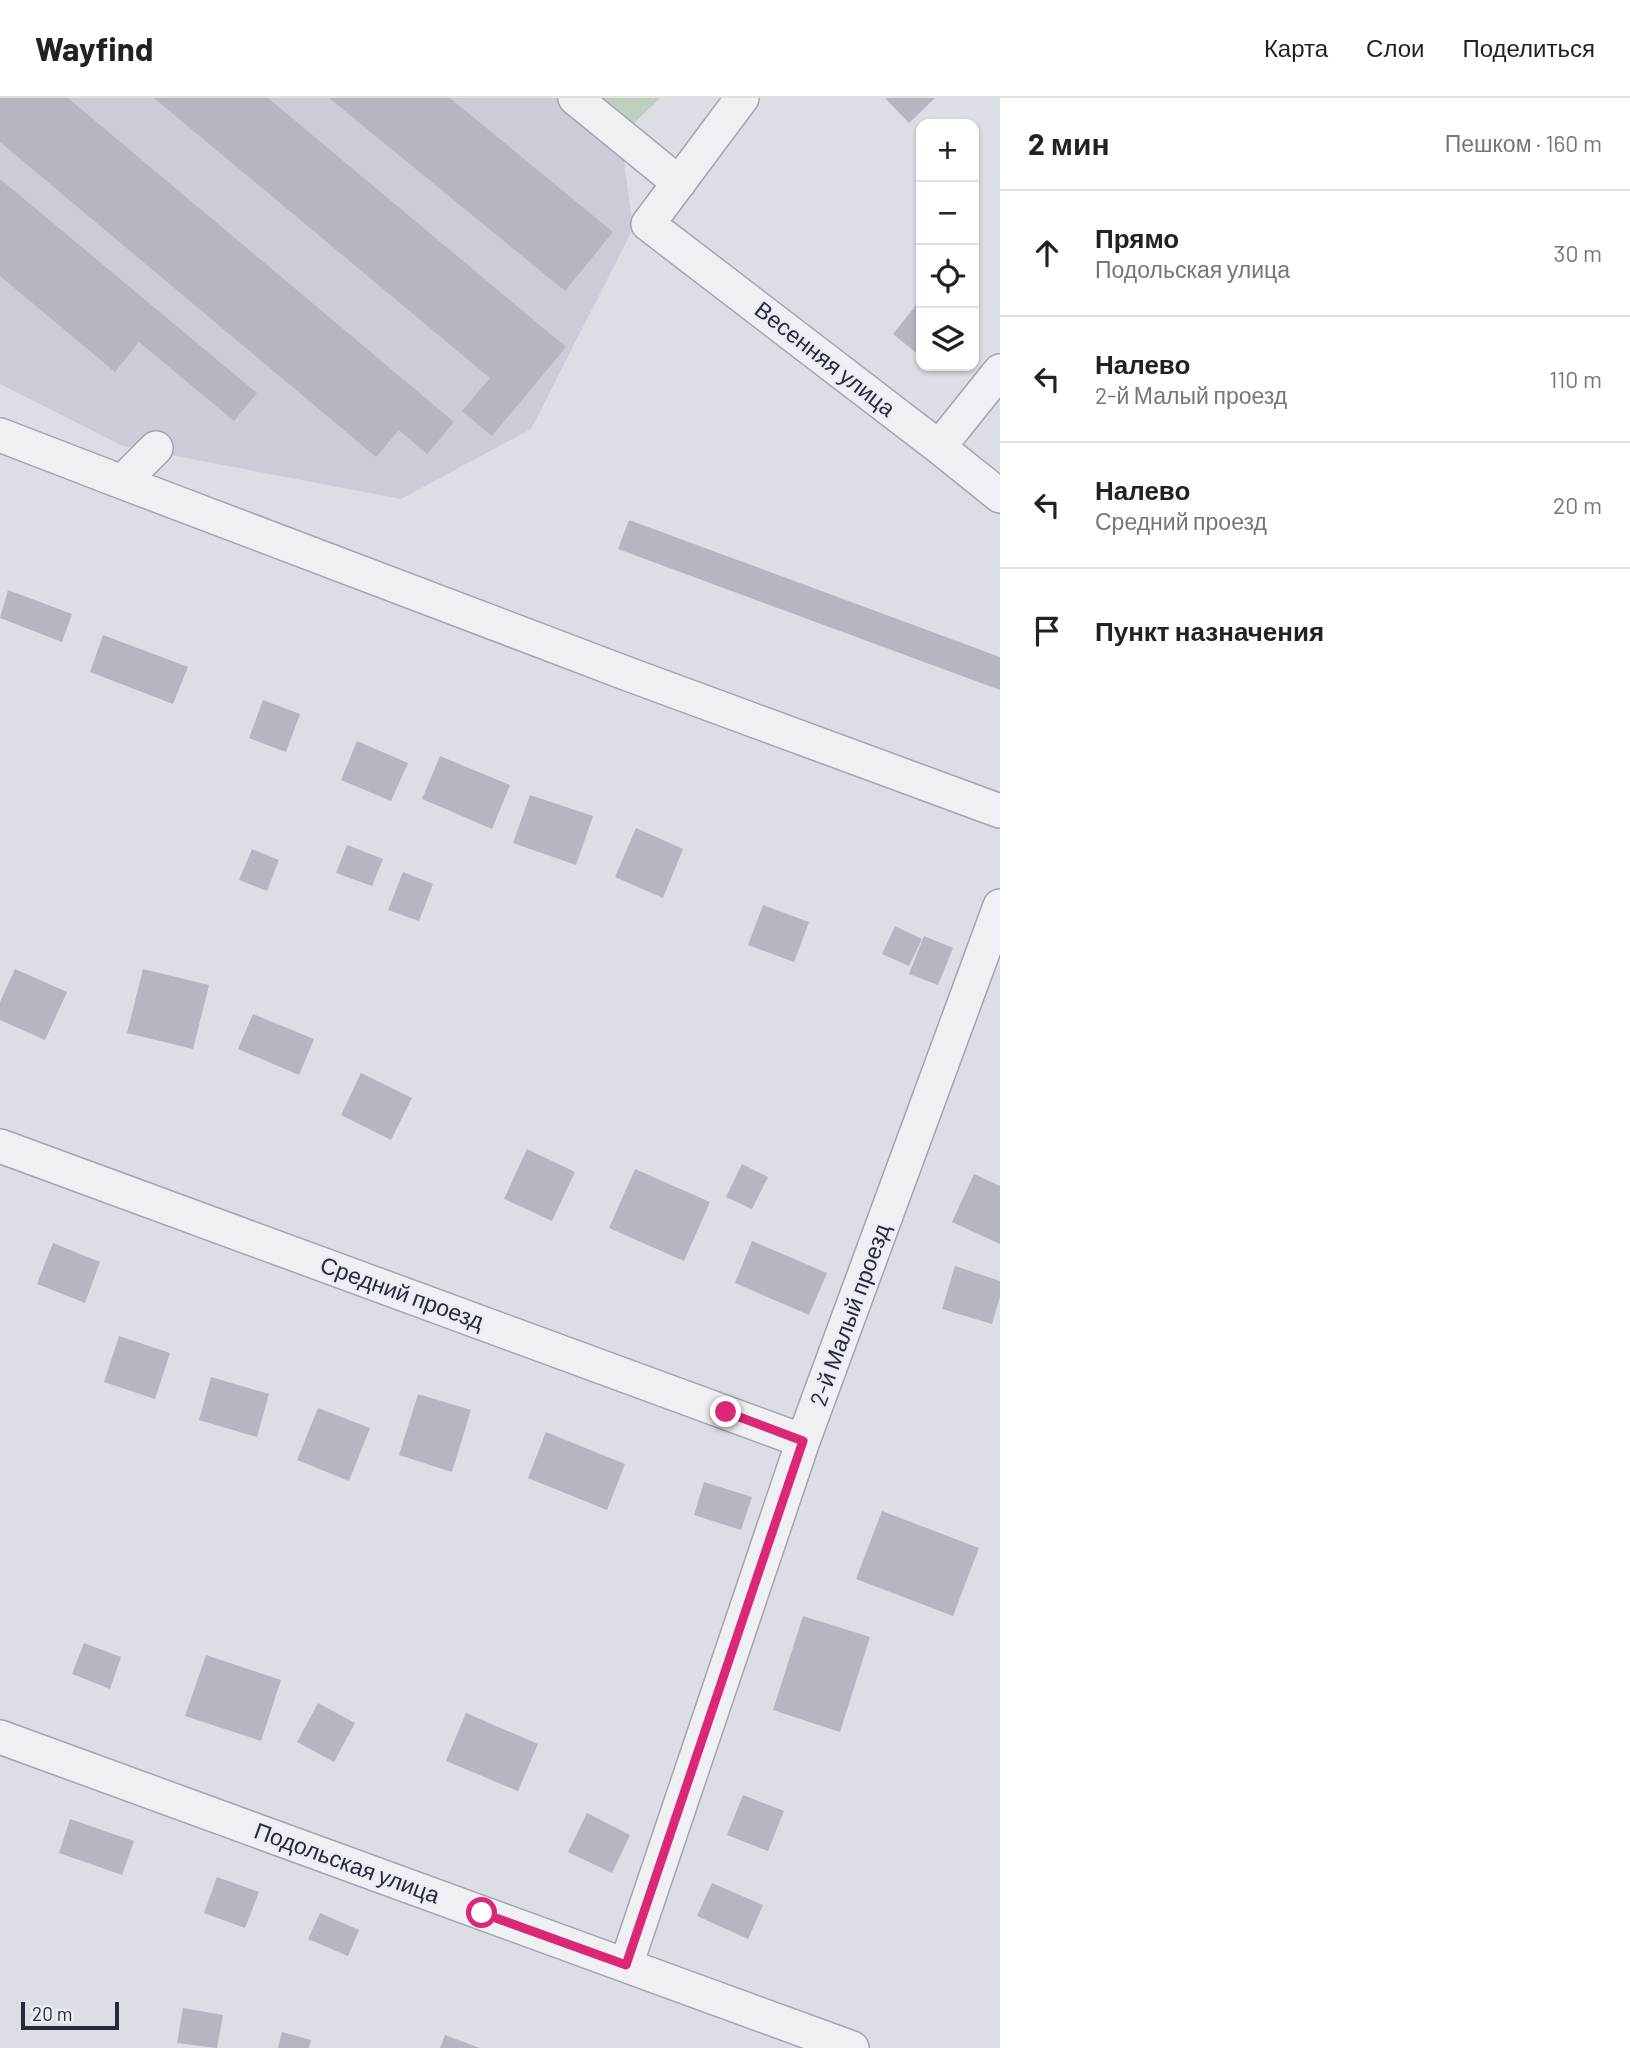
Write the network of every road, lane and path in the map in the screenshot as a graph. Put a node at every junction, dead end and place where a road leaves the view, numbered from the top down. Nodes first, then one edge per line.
1 (575, 98) edge
2 (742, 98) edge
3 (679, 183) junction
4 (1000, 371) edge
5 (0, 435) edge
6 (939, 447) junction
7 (156, 448) dead end
8 (122, 482) junction
9 (1000, 496) edge
10 (1000, 811) edge
11 (1000, 905) edge
12 (0, 1146) edge
13 (803, 1441) junction
14 (0, 1737) edge
15 (626, 1965) junction
16 (852, 2048) edge

1 - 3 street
2 - 3 street
3 - 6 street, Весенняя улица
4 - 6 street
5 - 8 street
6 - 9 street, Весенняя улица
7 - 8 street
8 - 10 street
11 - 13 street, 2-й Малый проезд
12 - 13 street, Средний проезд
13 - 15 street, 2-й Малый проезд
14 - 15 street, Подольская улица
15 - 16 street, Подольская улица

